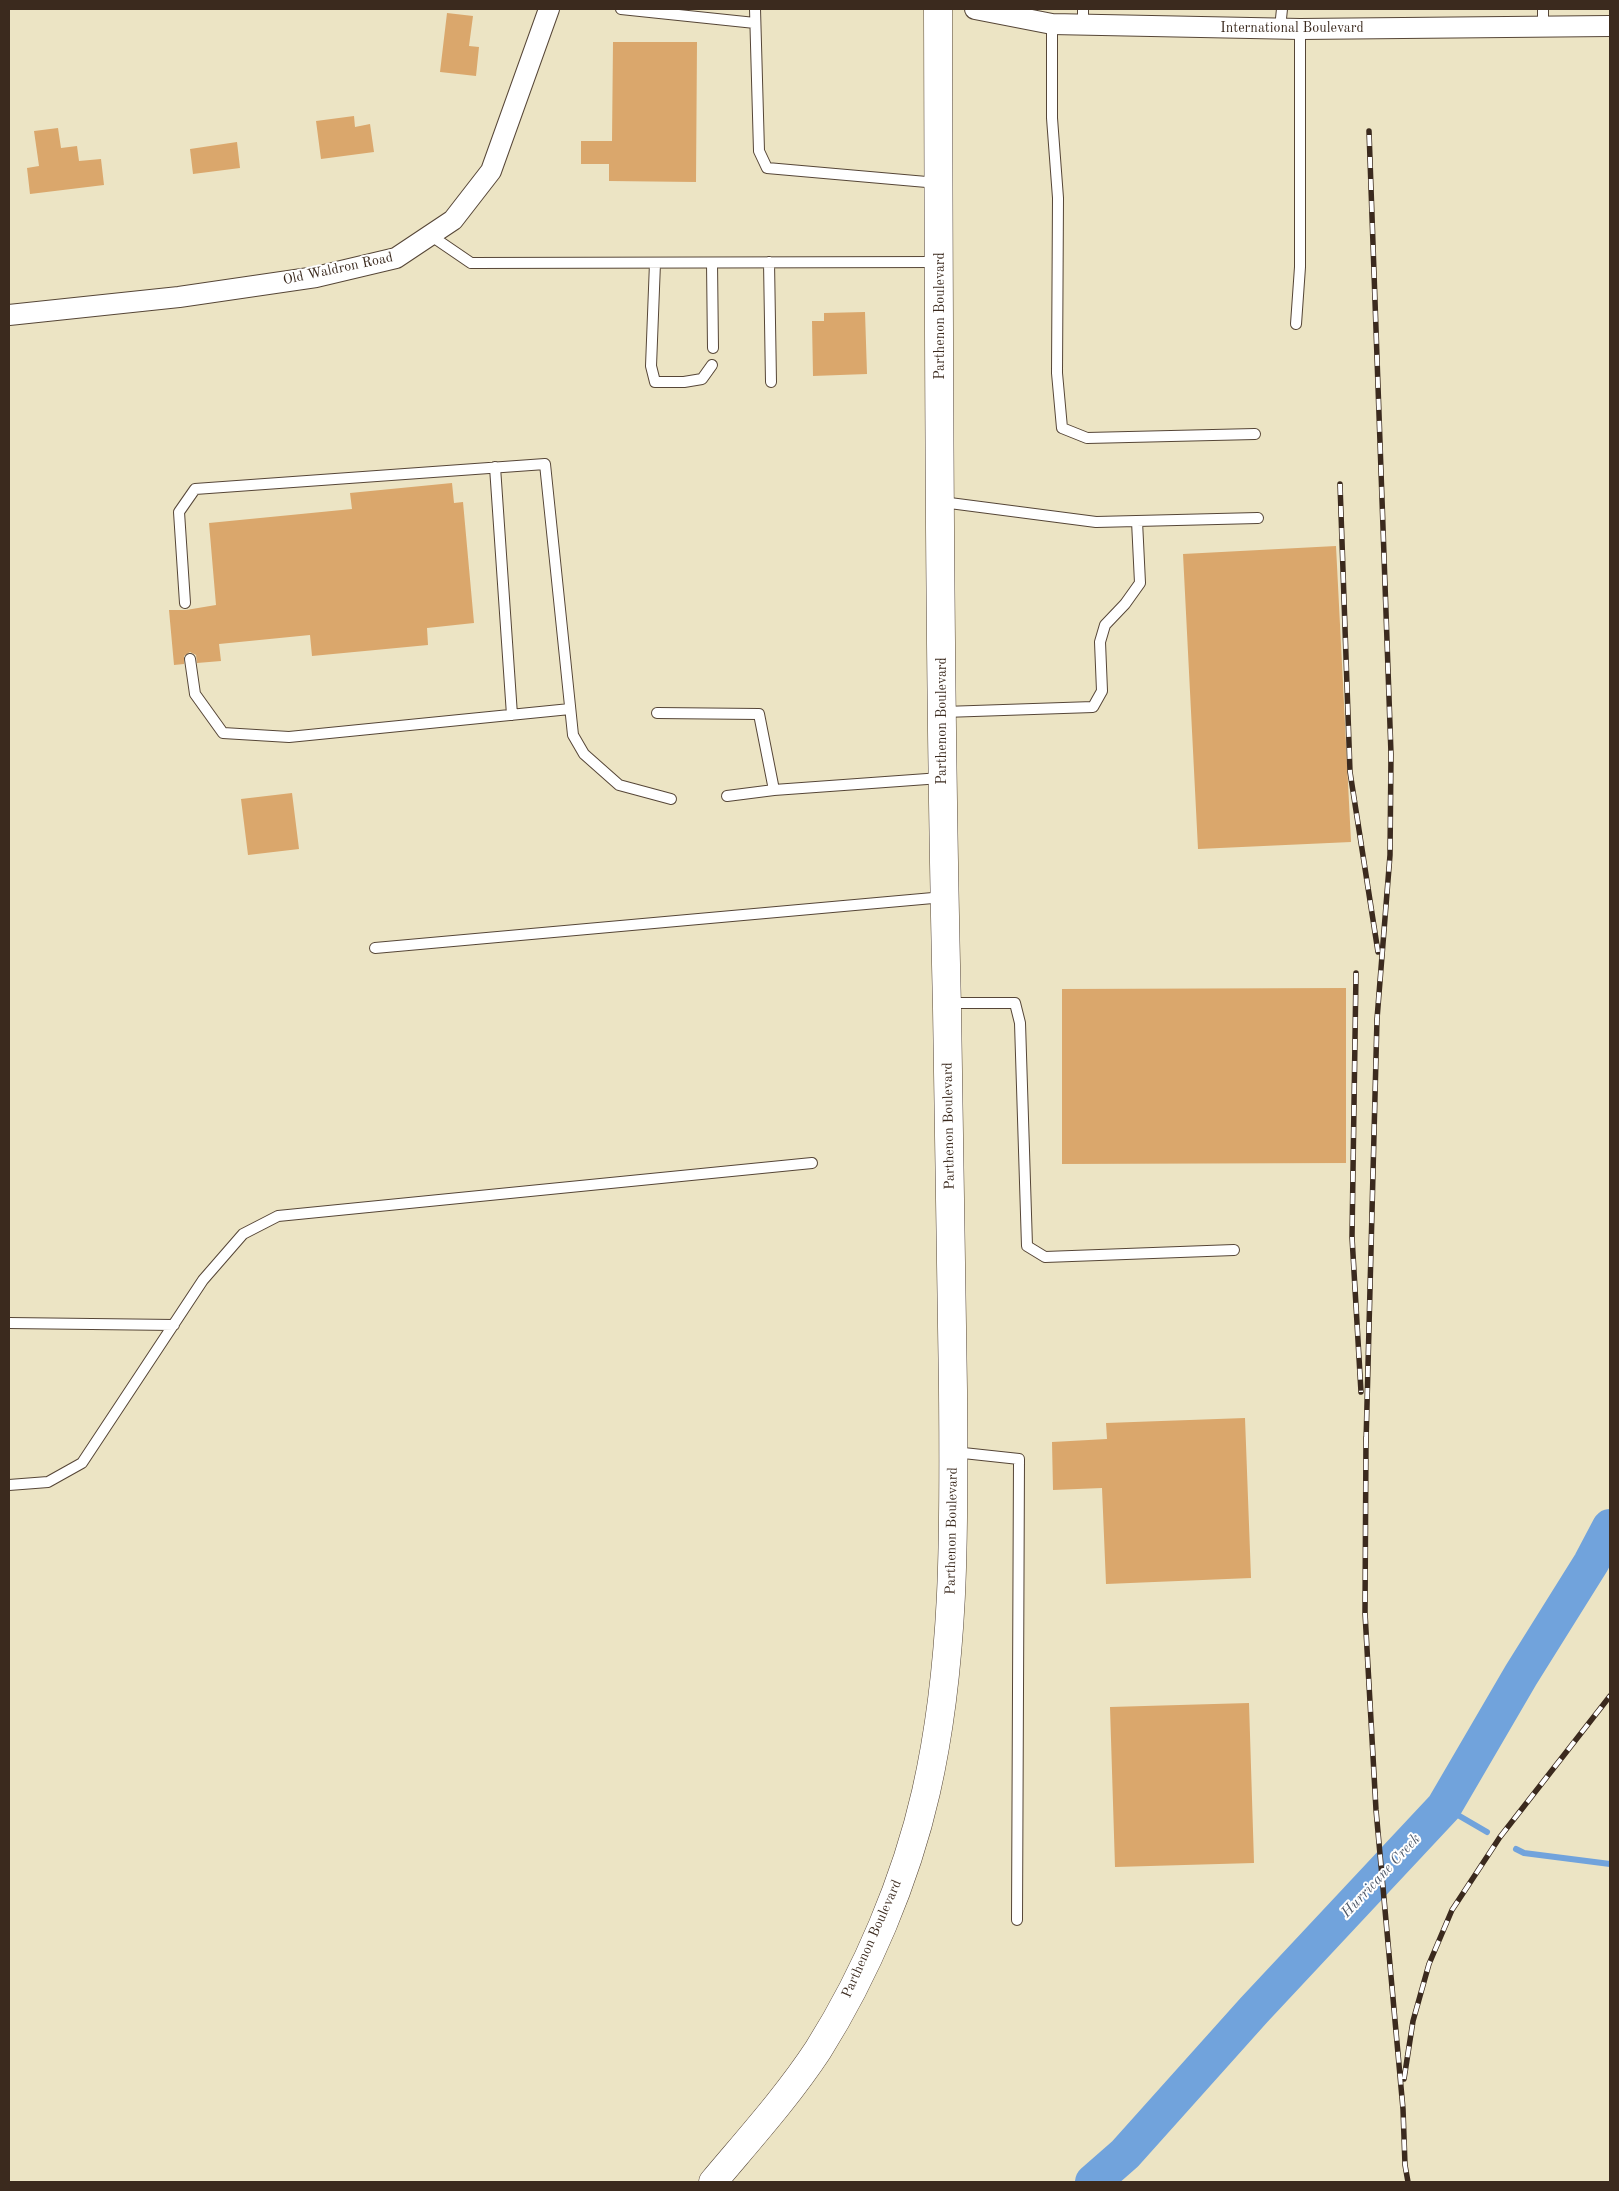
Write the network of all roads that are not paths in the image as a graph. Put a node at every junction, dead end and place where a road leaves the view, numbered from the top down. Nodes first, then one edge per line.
1 (549, 9) edge
2 (621, 9) edge
3 (755, 9) edge
4 (938, 9) edge
5 (976, 9) edge
6 (1083, 16) edge
7 (1544, 18) edge
8 (1287, 22) edge
9 (755, 23) junction
10 (1052, 24) junction
11 (1610, 26) edge
12 (939, 183) junction
13 (430, 235) junction
14 (769, 262) junction
15 (940, 262) junction
16 (655, 263) junction
17 (712, 263) junction
18 (9, 315) edge
19 (1296, 324) dead end
20 (713, 348) dead end
21 (712, 365) dead end
22 (771, 382) dead end
23 (1255, 434) dead end
24 (495, 467) junction
25 (941, 502) junction
26 (1258, 518) dead end
27 (1137, 521) junction
28 (185, 603) dead end
29 (190, 659) dead end
30 (570, 709) junction
31 (657, 712) dead end
32 (943, 712) junction
33 (512, 715) junction
34 (942, 778) junction
35 (774, 790) junction
36 (727, 796) dead end
37 (671, 799) dead end
38 (945, 897) junction
39 (375, 948) dead end
40 (946, 1004) junction
41 (812, 1163) dead end
42 (1234, 1250) dead end
43 (9, 1323) edge
44 (174, 1325) junction
45 (953, 1451) junction
46 (9, 1485) edge
47 (1016, 1920) dead end
48 (713, 2182) edge

1 - 13 street, Old Waldron Road
2 - 9 lane
3 - 9 lane
4 - 12 main road, Parthenon Boulevard
5 - 10 street, International Boulevard
6 - 8 street, International Boulevard
6 - 10 street, International Boulevard
7 - 8 street, International Boulevard
7 - 11 street, International Boulevard
8 - 19 lane
9 - 12 lane
10 - 23 lane
12 - 15 main road, Parthenon Boulevard
13 - 16 lane
13 - 18 street, Old Waldron Road
14 - 15 lane
14 - 17 lane
14 - 22 lane
15 - 25 main road, Parthenon Boulevard
16 - 17 lane
16 - 21 lane
17 - 20 lane
24 - 28 lane
24 - 30 lane
24 - 33 lane
25 - 27 lane
25 - 32 main road, Parthenon Boulevard
26 - 27 lane
27 - 32 lane
29 - 33 lane
30 - 33 lane
30 - 37 lane
31 - 35 lane
32 - 34 main road, Parthenon Boulevard
34 - 35 lane
34 - 38 main road, Parthenon Boulevard
35 - 36 lane
38 - 39 lane
38 - 40 main road, Parthenon Boulevard
40 - 42 lane
40 - 45 main road, Parthenon Boulevard
41 - 44 lane
43 - 44 lane
44 - 46 lane
45 - 47 lane
45 - 48 main road, Parthenon Boulevard

